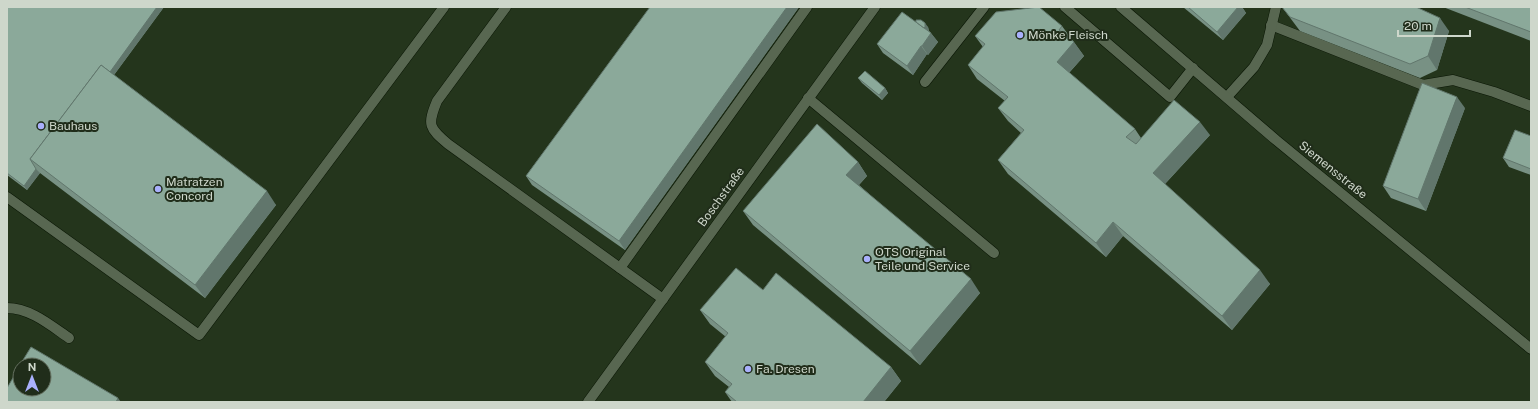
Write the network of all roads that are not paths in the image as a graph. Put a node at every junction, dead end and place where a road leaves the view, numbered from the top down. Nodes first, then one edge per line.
1 (444, 7) edge
2 (506, 7) edge
3 (807, 7) edge
4 (874, 7) edge
5 (984, 7) edge
6 (1065, 7) edge
7 (1121, 7) edge
8 (1276, 7) edge
9 (1271, 25) junction
10 (1193, 68) junction
11 (925, 82) dead end
12 (1227, 97) junction
13 (808, 98) junction
14 (1531, 106) edge
15 (7, 197) edge
16 (994, 253) dead end
17 (620, 268) junction
18 (662, 299) junction
19 (7, 308) edge
20 (69, 338) dead end
21 (1531, 348) edge
22 (588, 402) edge

1 - 15 street
2 - 17 street
3 - 17 street
4 - 13 street, Boschstraße
5 - 11 street
6 - 10 street
7 - 10 street, Siemensstraße
8 - 9 street
9 - 12 street
9 - 14 street
10 - 12 street, Siemensstraße
12 - 21 street, Siemensstraße
13 - 16 street
13 - 18 street, Boschstraße
17 - 18 street
18 - 22 street, Boschstraße
19 - 20 street

